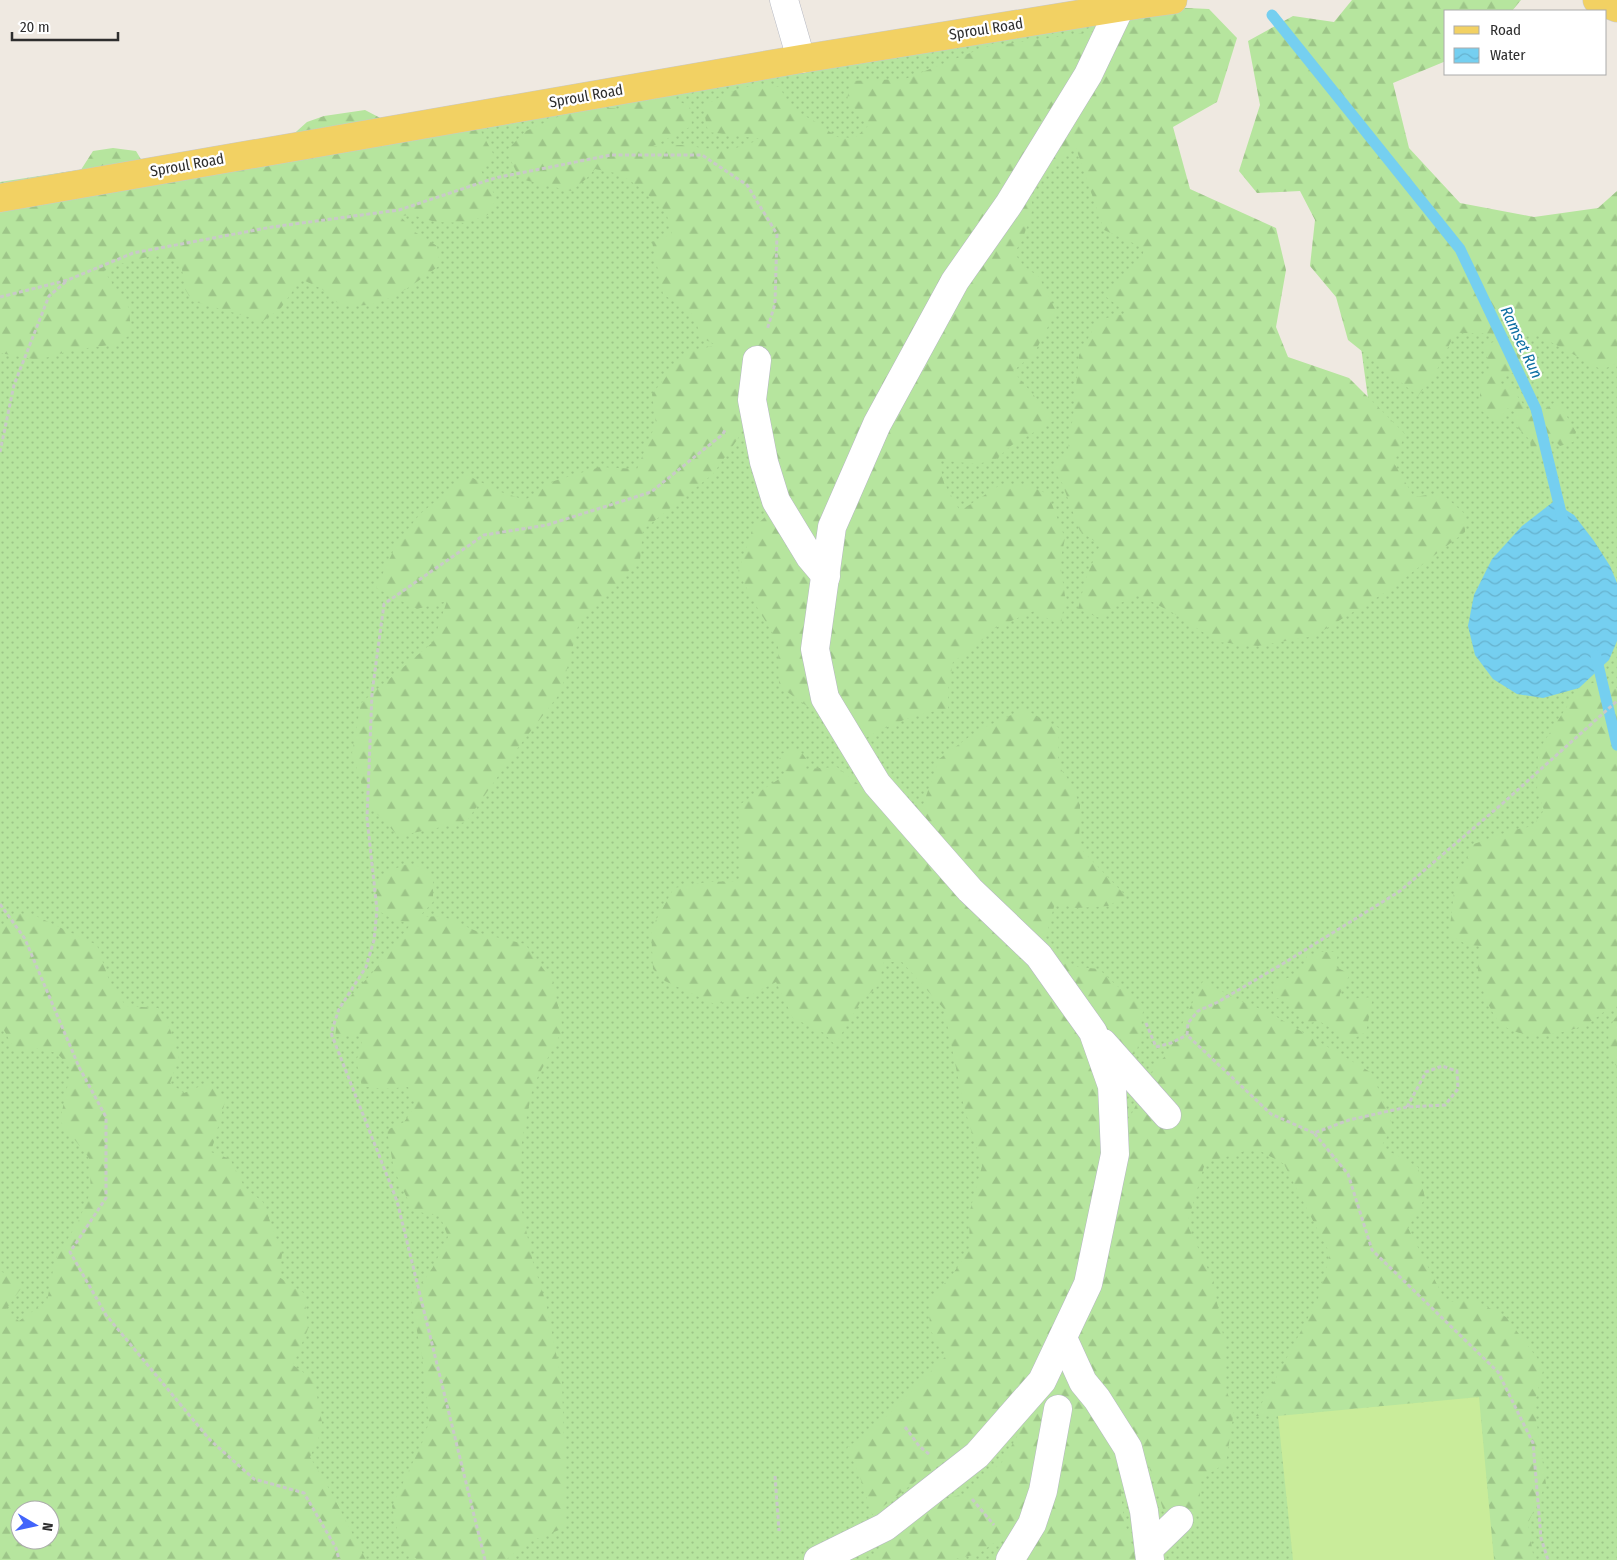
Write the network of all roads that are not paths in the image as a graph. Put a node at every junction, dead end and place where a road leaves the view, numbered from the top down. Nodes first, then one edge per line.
1 (784, 0) edge
2 (1173, 0) edge
3 (1597, 0) edge
4 (1120, 8) junction
5 (1617, 8) edge
6 (801, 59) junction
7 (0, 198) edge
8 (757, 360) road end
9 (826, 576) junction
10 (1093, 1032) junction
11 (1167, 1115) dead end
12 (1063, 1338) junction
13 (1042, 1381) junction
14 (1083, 1382) junction
15 (1058, 1409) junction
16 (1179, 1520) dead end
17 (1150, 1554) edge
18 (818, 1560) edge
19 (1010, 1560) edge

1 - 6 street
2 - 4 main road, Sproul Road
3 - 5 main road
4 - 6 main road, Sproul Road
4 - 9 street
6 - 7 main road, Sproul Road
8 - 9 street
9 - 10 street
10 - 11 street
10 - 12 street
12 - 13 street
12 - 14 street
13 - 15 street
13 - 18 street
14 - 15 street
14 - 17 street
15 - 19 street
16 - 17 street

